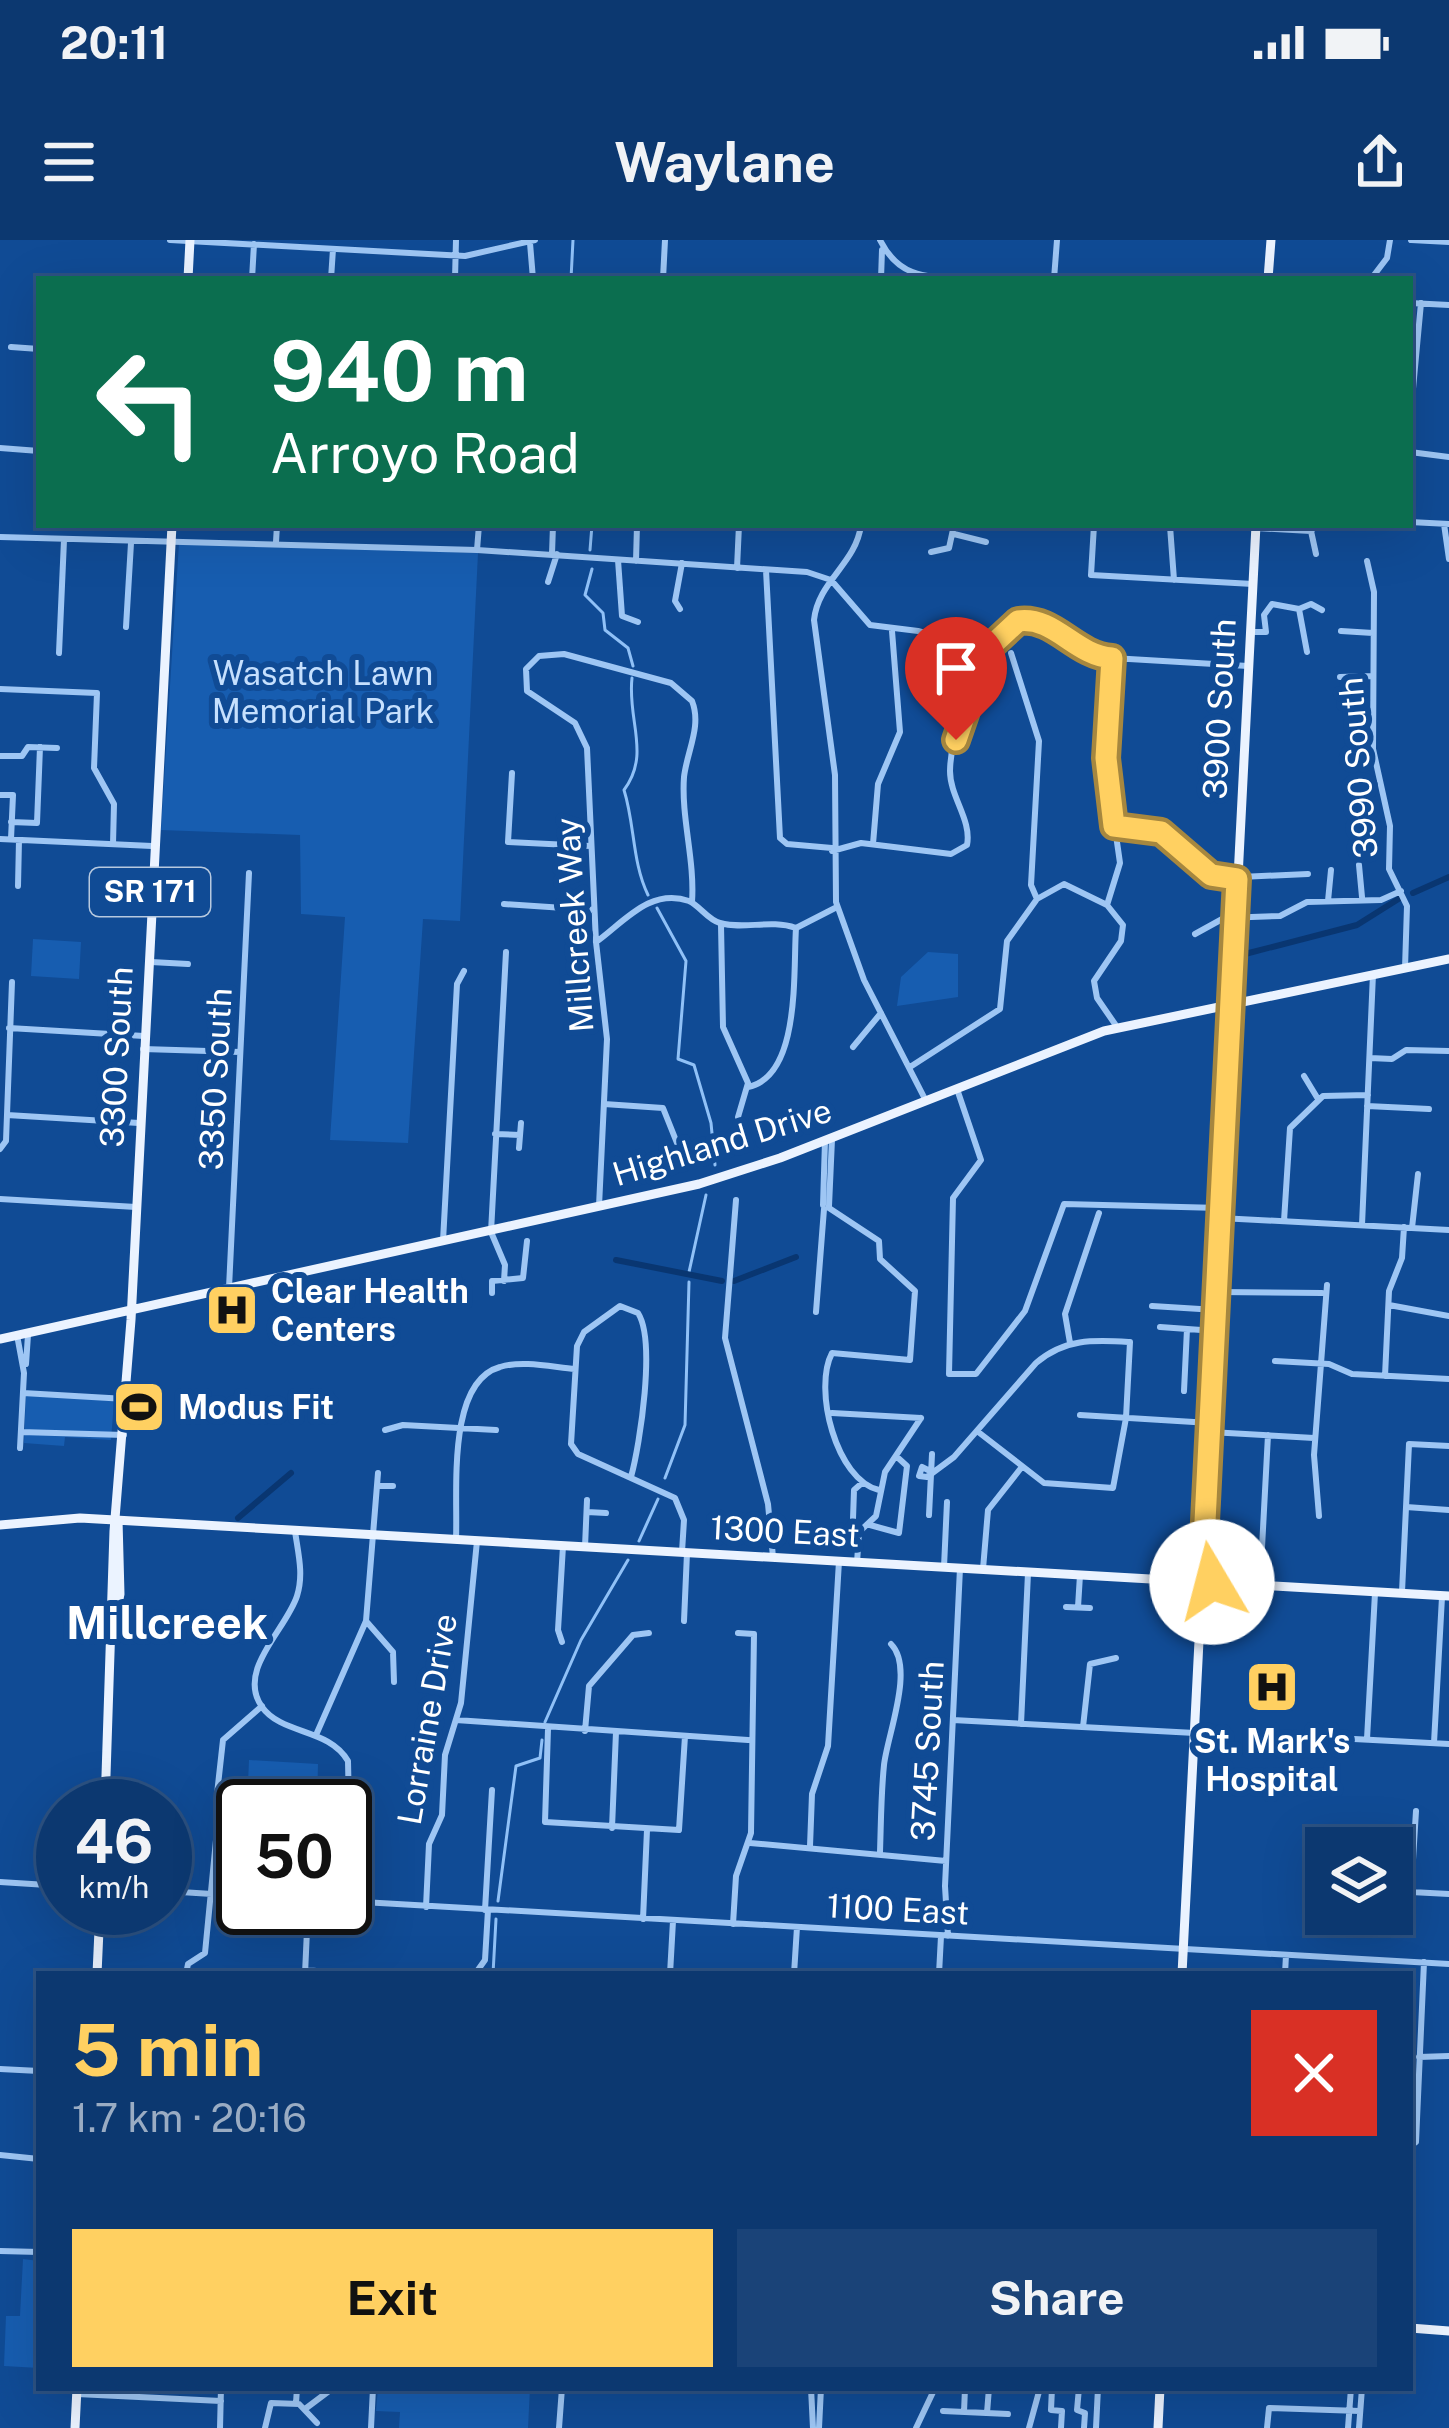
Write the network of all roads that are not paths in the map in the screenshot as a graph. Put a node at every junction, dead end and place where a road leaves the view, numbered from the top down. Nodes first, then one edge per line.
1 (170, 240) edge
2 (456, 240) edge
3 (664, 240) edge
4 (1057, 240) edge
5 (1270, 240) edge
6 (1390, 240) edge
7 (1411, 240) edge
8 (190, 241) edge
9 (532, 241) edge
10 (882, 242) edge
11 (1449, 242) edge
12 (254, 244) junction
13 (332, 249) junction
14 (456, 255) junction
15 (188, 276) edge
16 (252, 276) edge
17 (331, 276) edge
18 (455, 276) edge
19 (532, 276) edge
20 (662, 276) edge
21 (881, 276) edge
22 (916, 276) edge
23 (1054, 276) edge
24 (1268, 276) edge
25 (1373, 276) edge
26 (1413, 303) edge
27 (1420, 303) junction
28 (1449, 305) edge
29 (10, 347) dead end
30 (36, 349) edge
31 (1413, 386) edge
32 (0, 448) edge
33 (36, 451) edge
34 (1413, 452) edge
35 (1449, 457) edge
36 (1413, 523) edge
37 (1447, 524) edge
38 (172, 528) edge
39 (277, 528) edge
40 (479, 528) edge
41 (553, 528) edge
42 (638, 528) edge
43 (739, 528) edge
44 (860, 528) edge
45 (1094, 528) edge
46 (1170, 528) edge
47 (1256, 528) edge
48 (1314, 528) edge
49 (954, 529) edge
50 (0, 538) edge
51 (64, 540) junction
52 (170, 541) junction
53 (276, 542) junction
54 (986, 542) dead end
55 (130, 543) junction
56 (477, 550) junction
57 (931, 552) dead end
58 (555, 554) junction
59 (1316, 554) dead end
60 (1449, 559) edge
61 (619, 560) junction
62 (636, 561) junction
63 (1367, 561) dead end
64 (682, 563) junction
65 (737, 568) junction
66 (766, 570) junction
67 (831, 580) junction
68 (1174, 580) junction
69 (548, 582) dead end
70 (1253, 584) junction
71 (680, 609) dead end
72 (1299, 609) junction
73 (1322, 610) dead end
74 (638, 622) dead end
75 (126, 628) dead end
76 (892, 630) junction
77 (1341, 631) dead end
78 (1250, 632) junction
79 (1373, 633) junction
80 (968, 647) junction
81 (59, 652) dead end
82 (1307, 652) dead end
83 (1011, 653) dead end
84 (1112, 658) junction
85 (1248, 666) junction
86 (1372, 676) junction
87 (1340, 677) dead end
88 (0, 688) edge
89 (40, 747) junction
90 (57, 748) dead end
91 (0, 756) edge
92 (512, 772) dead end
93 (0, 795) edge
94 (11, 822) junction
95 (1114, 826) junction
96 (0, 838) edge
97 (15, 839) junction
98 (113, 844) junction
99 (873, 844) junction
100 (152, 846) junction
101 (590, 846) junction
102 (832, 849) junction
103 (1360, 865) dead end
104 (1331, 870) dead end
105 (249, 873) dead end
106 (1308, 874) dead end
107 (1237, 879) junction
108 (18, 886) dead end
109 (1401, 891) junction
110 (1362, 897) junction
111 (1036, 899) junction
112 (1328, 901) junction
113 (692, 902) junction
114 (504, 904) dead end
115 (1107, 905) junction
116 (837, 907) junction
117 (594, 910) junction
118 (1235, 917) junction
119 (721, 924) junction
120 (796, 928) junction
121 (1195, 934) dead end
122 (596, 942) junction
123 (506, 952) dead end
124 (1449, 959) edge
125 (147, 962) junction
126 (188, 964) dead end
127 (1406, 968) junction
128 (464, 971) dead end
129 (1373, 974) junction
130 (12, 982) dead end
131 (1231, 1003) junction
132 (881, 1013) junction
133 (1118, 1027) junction
134 (9, 1028) junction
135 (144, 1036) junction
136 (853, 1047) dead end
137 (143, 1048) junction
138 (240, 1052) junction
139 (1449, 1052) edge
140 (1370, 1058) junction
141 (910, 1067) junction
142 (1304, 1076) dead end
143 (748, 1087) junction
144 (957, 1089) junction
145 (1368, 1095) junction
146 (1318, 1099) junction
147 (926, 1101) junction
148 (604, 1104) junction
149 (1367, 1106) junction
150 (1429, 1108) dead end
151 (7, 1115) junction
152 (738, 1117) dead end
153 (140, 1124) junction
154 (521, 1124) dead end
155 (495, 1134) junction
156 (520, 1136) junction
157 (828, 1140) junction
158 (677, 1143) dead end
159 (519, 1148) dead end
160 (0, 1149) edge
161 (1418, 1174) dead end
162 (0, 1199) edge
163 (736, 1200) dead end
164 (136, 1207) junction
165 (826, 1207) junction
166 (599, 1208) junction
167 (1099, 1213) dead end
168 (1220, 1213) junction
169 (1284, 1221) junction
170 (1362, 1225) junction
171 (1408, 1228) junction
172 (1449, 1230) edge
173 (491, 1232) junction
174 (527, 1241) dead end
175 (443, 1242) junction
176 (504, 1282) junction
177 (230, 1288) junction
178 (1216, 1292) junction
179 (492, 1293) dead end
180 (1389, 1305) junction
181 (1152, 1306) dead end
182 (131, 1309) junction
183 (1216, 1310) junction
184 (816, 1312) dead end
185 (1449, 1316) edge
186 (1160, 1327) dead end
187 (1187, 1329) junction
188 (1214, 1331) junction
189 (23, 1334) junction
190 (0, 1339) edge
191 (1070, 1343) junction
192 (1275, 1361) dead end
193 (1318, 1363) junction
194 (575, 1369) junction
195 (1385, 1376) junction
196 (1449, 1379) edge
197 (1184, 1391) dead end
198 (23, 1393) junction
199 (126, 1400) junction
200 (832, 1413) junction
201 (1080, 1415) dead end
202 (1126, 1418) junction
203 (461, 1428) junction
204 (1210, 1428) junction
205 (385, 1430) dead end
206 (496, 1430) dead end
207 (977, 1430) junction
208 (21, 1432) junction
209 (118, 1435) junction
210 (1268, 1436) junction
211 (1314, 1438) junction
212 (1449, 1446) edge
213 (20, 1448) dead end
214 (932, 1454) dead end
215 (896, 1456) junction
216 (1021, 1468) junction
217 (930, 1471) junction
218 (378, 1473) dead end
219 (631, 1477) junction
220 (862, 1483) junction
221 (377, 1486) junction
222 (393, 1486) dead end
223 (879, 1490) junction
224 (587, 1500) dead end
225 (947, 1502) dead end
226 (1406, 1507) junction
227 (1449, 1510) edge
228 (587, 1512) junction
229 (606, 1513) dead end
230 (929, 1515) dead end
231 (1318, 1516) dead end
232 (853, 1519) dead end
233 (118, 1520) junction
234 (869, 1524) junction
235 (0, 1525) edge
236 (296, 1531) junction
237 (371, 1534) junction
238 (456, 1539) junction
239 (477, 1540) junction
240 (563, 1546) junction
241 (585, 1546) junction
242 (685, 1552) junction
243 (773, 1557) junction
244 (839, 1561) junction
245 (857, 1563) junction
246 (944, 1568) junction
247 (960, 1568) junction
248 (983, 1570) junction
249 (1028, 1573) junction
250 (1079, 1575) junction
251 (1202, 1582) junction
252 (1260, 1585) junction
253 (1375, 1592) junction
254 (1402, 1593) junction
255 (1445, 1596) edge
256 (1066, 1607) dead end
257 (1078, 1607) junction
258 (1090, 1608) dead end
259 (366, 1621) junction
260 (684, 1621) dead end
261 (649, 1633) dead end
262 (738, 1634) dead end
263 (562, 1642) dead end
264 (891, 1644) dead end
265 (1116, 1658) dead end
266 (394, 1682) dead end
267 (262, 1706) junction
268 (456, 1720) junction
269 (953, 1720) junction
270 (1021, 1724) junction
271 (1083, 1727) junction
272 (548, 1729) junction
273 (585, 1731) junction
274 (616, 1732) junction
275 (1195, 1733) junction
276 (316, 1736) junction
277 (685, 1736) junction
278 (1335, 1738) dead end
279 (1366, 1739) junction
280 (748, 1741) junction
281 (1434, 1743) junction
282 (1449, 1744) edge
283 (106, 1779) edge
284 (219, 1779) edge
285 (349, 1779) edge
286 (492, 1790) dead end
287 (1416, 1811) dead end
288 (612, 1828) junction
289 (647, 1830) junction
290 (216, 1840) dead end
291 (750, 1843) junction
292 (809, 1846) junction
293 (880, 1852) junction
294 (1413, 1860) edge
295 (946, 1861) junction
296 (0, 1882) edge
297 (36, 1884) edge
298 (1413, 1892) edge
299 (192, 1893) edge
300 (210, 1894) junction
301 (216, 1894) edge
302 (1449, 1894) edge
303 (372, 1903) edge
304 (426, 1907) junction
305 (486, 1910) junction
306 (643, 1919) junction
307 (673, 1921) junction
308 (733, 1924) junction
309 (797, 1928) junction
310 (99, 1935) edge
311 (307, 1935) edge
312 (945, 1936) junction
313 (1184, 1948) junction
314 (1286, 1955) junction
315 (1359, 1960) junction
316 (1424, 1962) junction
317 (1449, 1964) edge
318 (97, 1971) edge
319 (186, 1971) edge
320 (305, 1971) edge
321 (477, 1971) edge
322 (670, 1971) edge
323 (794, 1971) edge
324 (940, 1971) edge
325 (1182, 1971) edge
326 (1286, 1971) edge
327 (1358, 1971) edge
328 (1449, 2056) edge
329 (1418, 2057) junction
330 (0, 2069) edge
331 (36, 2071) edge
332 (1413, 2131) edge
333 (0, 2155) edge
334 (36, 2159) edge
335 (0, 2251) edge
336 (36, 2252) edge
337 (1413, 2329) edge
338 (1449, 2331) edge
339 (77, 2391) edge
340 (221, 2391) edge
341 (297, 2391) edge
342 (329, 2391) edge
343 (373, 2391) edge
344 (562, 2391) edge
345 (811, 2391) edge
346 (821, 2391) edge
347 (934, 2391) edge
348 (965, 2391) edge
349 (989, 2391) edge
350 (1039, 2391) edge
351 (1052, 2391) edge
352 (1079, 2391) edge
353 (1098, 2391) edge
354 (1160, 2391) edge
355 (1351, 2391) edge
356 (1362, 2391) edge
357 (221, 2401) junction
358 (296, 2404) junction
359 (305, 2409) junction
360 (943, 2411) dead end
361 (1349, 2411) junction
362 (1360, 2411) junction
363 (964, 2412) junction
364 (988, 2413) junction
365 (1008, 2414) dead end
366 (314, 2424) edge
367 (75, 2428) edge
368 (220, 2428) edge
369 (265, 2428) edge
370 (370, 2428) edge
371 (559, 2428) edge
372 (816, 2428) edge
373 (916, 2428) edge
374 (1029, 2428) edge
375 (1061, 2428) edge
376 (1084, 2428) edge
377 (1096, 2428) edge
378 (1158, 2428) edge
379 (1267, 2428) edge
380 (1348, 2428) edge
381 (1359, 2428) edge

1 - 8 street
2 - 14 street
3 - 20 street
4 - 23 street
5 - 24 main road
6 - 25 street
7 - 11 street
8 - 12 street
8 - 15 main road
9 - 14 street
9 - 19 street
10 - 21 street
10 - 22 street
12 - 13 street
12 - 16 street
13 - 14 street
13 - 17 street
14 - 18 street
26 - 27 street
27 - 28 street
27 - 31 street
29 - 30 street
32 - 33 street
34 - 35 street
36 - 37 street
37 - 60 street
38 - 52 main road, 3300 South / SR 171
39 - 53 street
40 - 56 street
41 - 58 street
42 - 62 street
43 - 65 street
44 - 67 street
45 - 68 street
46 - 68 street
47 - 70 main road, 3900 South
48 - 59 street
49 - 54 street
49 - 57 street
50 - 51 street
51 - 55 street
51 - 81 street
52 - 53 street
52 - 55 street
52 - 100 main road, 3300 South / SR 171
53 - 56 street
55 - 75 street
56 - 58 street
58 - 61 street
58 - 69 street
61 - 62 street
61 - 74 street
62 - 64 street
63 - 79 street, 3990 South
64 - 65 street
64 - 71 street
65 - 66 street
66 - 67 street
66 - 102 street
67 - 76 street
67 - 102 street
68 - 70 street
70 - 78 main road, 3900 South
72 - 73 street
72 - 78 street
72 - 82 street
76 - 80 street
76 - 99 street
77 - 79 street
78 - 85 main road, 3900 South
79 - 86 street, 3990 South
80 - 84 street
80 - 99 street
83 - 111 street
84 - 85 street
84 - 95 street
85 - 107 main road, 3900 South
86 - 87 street
86 - 109 street, 3990 South
88 - 98 street
89 - 90 street
89 - 91 street
89 - 94 street
92 - 101 street
93 - 94 street
94 - 97 street
95 - 107 street
95 - 115 street
96 - 97 street
97 - 98 street
97 - 108 street
98 - 100 street
99 - 102 street
100 - 125 main road, 3300 South / SR 171
101 - 113 street, Millcreek Way
101 - 117 street, Millcreek Way
102 - 116 street
103 - 110 street
104 - 112 street
105 - 138 street, 3350 South
106 - 107 street
107 - 118 main road, 3900 South
109 - 110 street
109 - 127 street, 3990 South
110 - 112 street
111 - 115 street
111 - 141 street
112 - 118 street
113 - 119 street
113 - 122 street
114 - 117 street
115 - 133 street
116 - 120 street
116 - 132 street
117 - 122 street, Millcreek Way
118 - 121 street
118 - 131 main road, 3900 South
119 - 120 street
119 - 143 street
120 - 143 street
122 - 148 street, Millcreek Way
123 - 155 street
124 - 127 main road, Highland Drive
125 - 126 street
125 - 135 main road, 3300 South / SR 171
127 - 129 main road, Highland Drive
128 - 175 street
129 - 131 main road, Highland Drive
129 - 140 street
130 - 134 street
131 - 133 main road, Highland Drive
131 - 168 main road, 3900 South
132 - 136 street
132 - 141 street
133 - 144 main road, Highland Drive
134 - 135 street
134 - 151 street
135 - 137 main road, 3300 South / SR 171
137 - 138 street
137 - 153 main road, 3300 South / SR 171
138 - 177 street, 3350 South
139 - 140 street
140 - 145 street
141 - 147 street
142 - 146 street
143 - 152 street
144 - 147 main road, Highland Drive
144 - 168 street
145 - 146 street
145 - 149 street
146 - 169 street
147 - 157 main road, Highland Drive
148 - 158 street
148 - 166 street, Millcreek Way
149 - 150 street
149 - 170 street
151 - 153 street
151 - 160 street
153 - 164 main road, 3300 South / SR 171
154 - 156 street
155 - 156 street
155 - 173 street
156 - 159 street
157 - 165 street
157 - 166 main road, Highland Drive
161 - 171 street
162 - 164 street
163 - 243 street
164 - 182 main road, 3300 South / SR 171
165 - 184 street
165 - 200 street
166 - 173 main road, Highland Drive
167 - 191 street
168 - 169 street
168 - 178 main road, 3900 South
169 - 170 street
170 - 171 street
171 - 172 street
171 - 180 street
173 - 175 main road, Highland Drive
173 - 176 street
174 - 176 street
175 - 177 main road, Highland Drive
176 - 179 street
177 - 182 main road, Highland Drive
178 - 183 main road, 3900 South
178 - 193 street
180 - 185 street
180 - 195 street
181 - 183 street
182 - 189 main road, Highland Drive
182 - 199 main road, 3300 South / SR 171
183 - 188 main road, 3900 South
186 - 187 street
187 - 188 street
187 - 197 street
188 - 204 main road, 3900 South
189 - 190 main road, Highland Drive
189 - 198 street
191 - 202 street
191 - 207 street
192 - 193 street
193 - 195 street
193 - 211 street
194 - 203 street
194 - 219 street
194 - 219 street
195 - 196 street
198 - 199 street
198 - 208 street
199 - 209 main road, 3300 South / SR 171
200 - 215 street
200 - 220 street
201 - 202 street
202 - 204 street
202 - 216 street
203 - 205 street
203 - 206 street
203 - 238 street
204 - 210 street
204 - 251 main road, 3900 South
207 - 216 street
207 - 217 street
208 - 209 street
208 - 213 street
209 - 233 main road, 3300 South / SR 171
210 - 211 street
210 - 252 street
211 - 231 street
212 - 226 street
214 - 217 street
215 - 223 street
215 - 234 street
216 - 248 street
217 - 230 street
218 - 221 street
219 - 242 street
220 - 223 street
220 - 232 street
221 - 222 street
221 - 237 street
223 - 234 street
224 - 228 street
225 - 246 street
226 - 227 street
226 - 254 street
228 - 229 street
228 - 241 street
233 - 235 main road, 1300 East
233 - 236 main road, 1300 East
233 - 283 main road, 3300 South / SR 171
234 - 245 street
236 - 237 main road, 1300 East
236 - 267 street
237 - 238 main road, 1300 East
237 - 259 street
238 - 239 main road, 1300 East
239 - 240 main road, 1300 East
239 - 268 street, Lorraine Drive
240 - 241 main road, 1300 East
240 - 263 street
241 - 242 main road, 1300 East
242 - 243 main road, 1300 East
242 - 260 street
243 - 244 main road, 1300 East
244 - 245 main road, 1300 East
244 - 292 street
245 - 246 main road, 1300 East
246 - 247 main road, 1300 East
247 - 248 main road, 1300 East
247 - 269 street, 3745 South
248 - 249 main road, 1300 East
249 - 250 main road, 1300 East
249 - 270 street
250 - 251 main road, 1300 East
250 - 257 street
251 - 252 main road, 1300 East
251 - 275 main road, 3900 South
252 - 253 main road, 1300 East
253 - 254 main road, 1300 East
253 - 279 street
254 - 255 main road, 1300 East
255 - 281 street
256 - 257 street
257 - 258 street
259 - 266 street
259 - 276 street
261 - 273 street
262 - 280 street
264 - 293 street
265 - 271 street
267 - 276 street
267 - 284 street
268 - 272 street
268 - 304 street, Lorraine Drive
269 - 270 street
269 - 295 street, 3745 South
270 - 271 street
271 - 275 street
272 - 273 street
272 - 288 street
273 - 274 street
274 - 277 street
274 - 288 street
275 - 313 main road, 3900 South
276 - 285 street
277 - 280 street
277 - 289 street
278 - 279 street
279 - 281 street
280 - 291 street
281 - 282 street
286 - 305 street
287 - 294 street
288 - 289 street
289 - 306 street
290 - 300 street
291 - 292 street
291 - 308 street
292 - 293 street
293 - 295 street
295 - 312 street, 3745 South
296 - 297 street
298 - 302 street
299 - 300 street
300 - 301 street
300 - 319 street
303 - 304 street, 1100 East
304 - 305 street, 1100 East
305 - 306 street, 1100 East
305 - 321 street
306 - 307 street, 1100 East
307 - 308 street, 1100 East
307 - 322 street
308 - 309 street, 1100 East
309 - 312 street, 1100 East
309 - 323 street
310 - 318 main road
311 - 320 street
312 - 313 street, 1100 East
312 - 324 street, 3745 South
313 - 314 street, 1100 East
313 - 325 main road, 3900 South
314 - 315 street, 1100 East
314 - 326 street
315 - 316 street, 1100 East
315 - 327 street
316 - 317 street, 1100 East
316 - 329 street
328 - 329 street
329 - 332 street
330 - 331 street
333 - 334 street
335 - 336 street
337 - 338 main road
339 - 357 street
339 - 367 main road
340 - 357 street
341 - 358 street
342 - 359 street
343 - 370 street
344 - 371 street
345 - 372 street
346 - 372 street
347 - 373 street
348 - 363 street
349 - 364 street
350 - 374 street
351 - 375 street
352 - 376 street
353 - 377 street
354 - 378 main road
355 - 361 street
356 - 362 street
357 - 368 street
358 - 359 street
358 - 369 street
359 - 366 street
360 - 363 street
361 - 362 street
361 - 379 street
361 - 380 street
362 - 381 street
363 - 364 street
364 - 365 street

